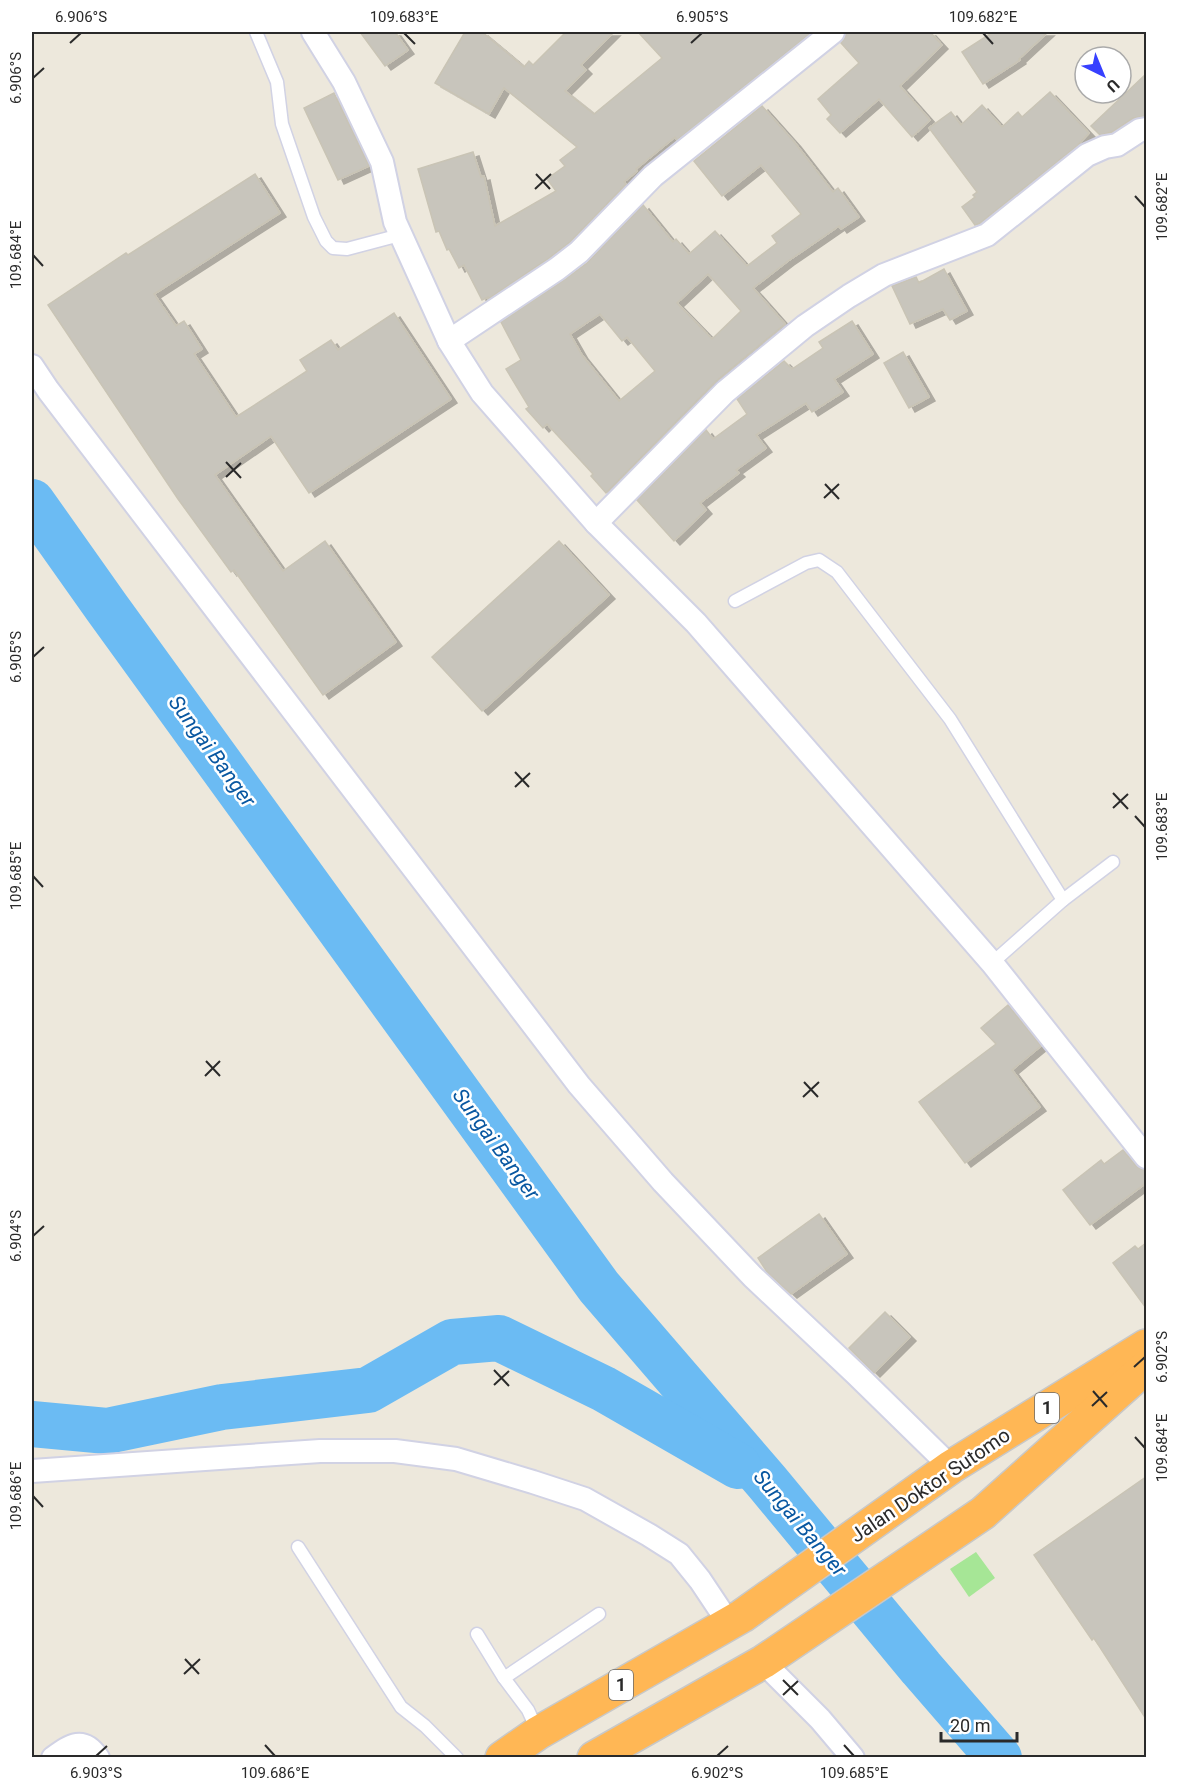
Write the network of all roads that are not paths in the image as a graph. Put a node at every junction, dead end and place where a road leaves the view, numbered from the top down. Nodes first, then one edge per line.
1 (256, 32) edge
2 (314, 32) edge
3 (833, 32) edge
4 (1146, 129) edge
5 (400, 235) junction
6 (449, 341) junction
7 (32, 366) edge
8 (596, 523) junction
9 (735, 601) dead end
10 (1113, 862) dead end
11 (1064, 900) junction
12 (992, 963) junction
13 (1146, 1157) edge
14 (1146, 1346) edge
15 (1146, 1367) edge
16 (949, 1468) junction
17 (32, 1471) edge
18 (298, 1547) dead end
19 (599, 1614) dead end
20 (735, 1619) junction
21 (477, 1634) dead end
22 (766, 1658) junction
23 (504, 1678) junction
24 (538, 1733) junction
25 (598, 1756) edge
26 (53, 1758) edge
27 (98, 1758) edge
28 (457, 1758) edge
29 (502, 1758) edge
30 (853, 1758) edge

1 - 5 lane
2 - 5 street
3 - 6 street
4 - 8 street
5 - 6 street
6 - 8 street
7 - 16 street
8 - 12 street
9 - 11 lane
10 - 11 lane
11 - 12 lane
12 - 13 street
14 - 16 highway, Jalan Doktor Sutomo / 1
15 - 22 highway, 1
16 - 20 highway, Jalan Doktor Sutomo / 1
17 - 20 street
18 - 28 lane
19 - 23 lane
20 - 24 highway, Jalan Doktor Sutomo / 1
21 - 23 lane
22 - 25 highway, 1
22 - 30 street
23 - 24 lane
24 - 29 highway, Jalan Doktor Sutomo / 1
26 - 27 street

